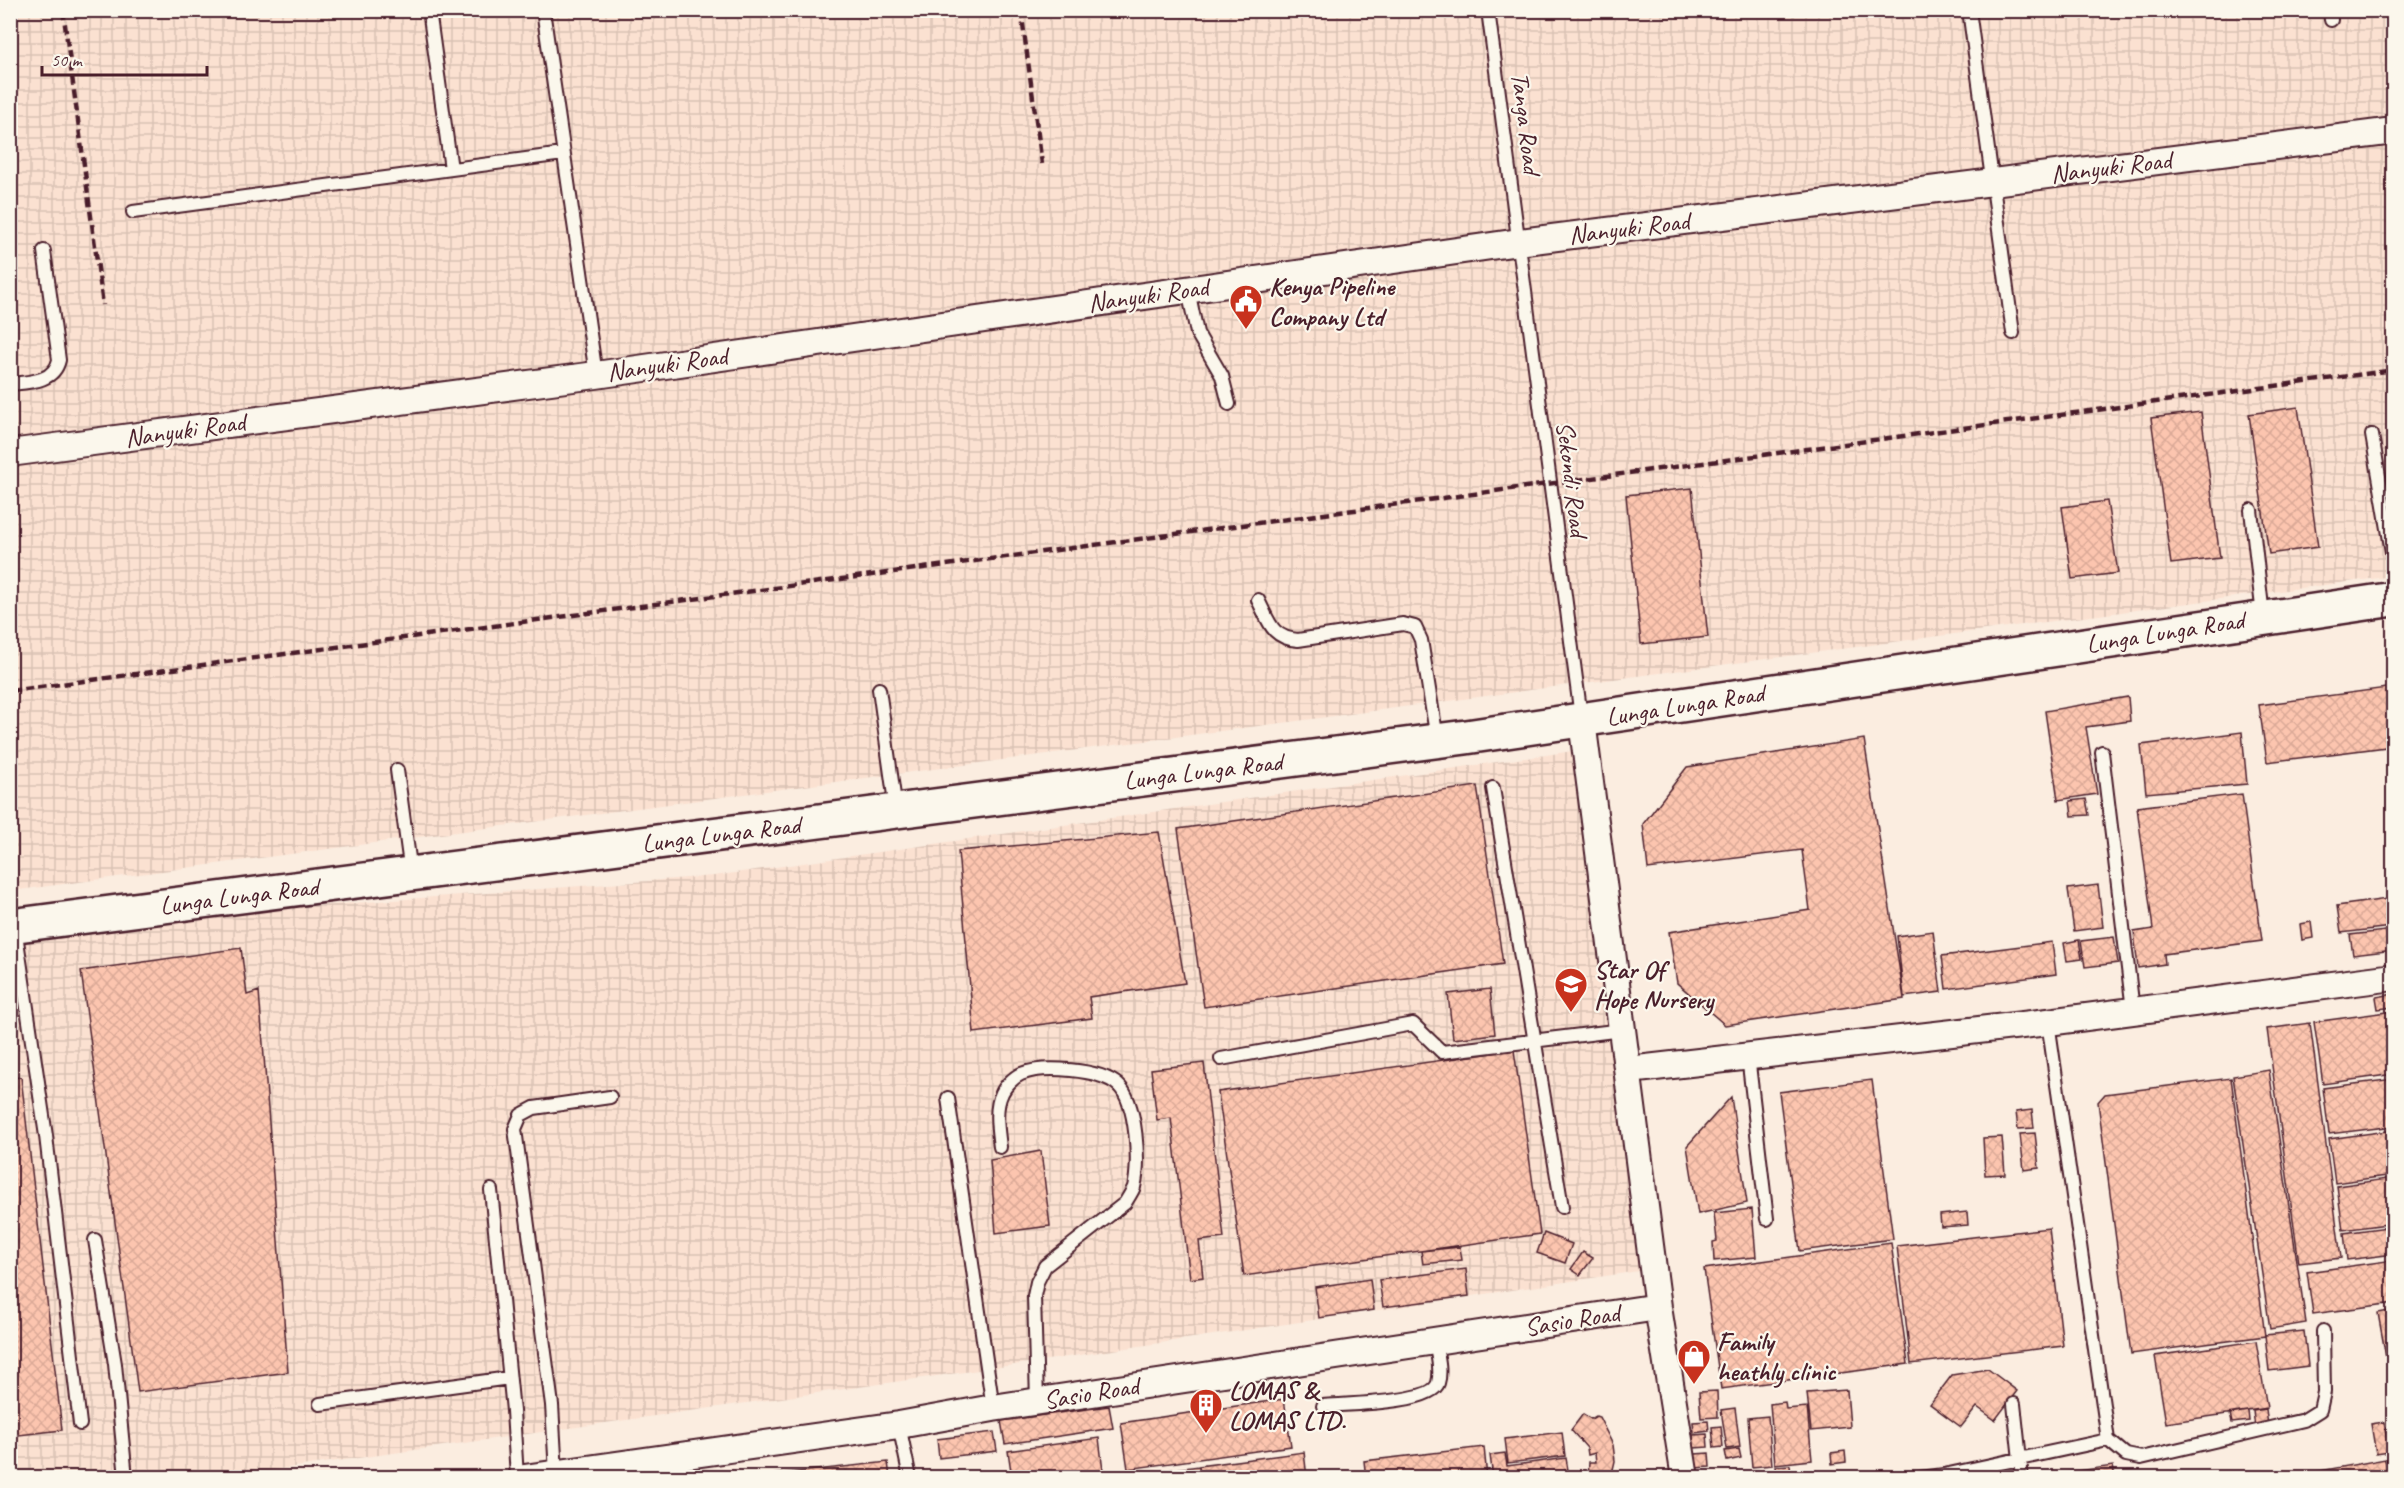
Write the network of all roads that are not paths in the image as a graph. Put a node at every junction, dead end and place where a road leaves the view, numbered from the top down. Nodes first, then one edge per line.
1 (429, 10) edge
2 (543, 10) edge
3 (1488, 10) edge
4 (1969, 10) edge
5 (2394, 132) edge
6 (563, 154) junction
7 (451, 169) junction
8 (1991, 182) junction
9 (133, 212) dead end
10 (1519, 242) junction
11 (44, 251) dead end
12 (1188, 290) junction
13 (2013, 333) dead end
14 (596, 375) junction
15 (10, 384) edge
16 (1229, 404) dead end
17 (2372, 435) dead end
18 (10, 453) edge
19 (2251, 510) dead end
20 (2394, 564) edge
21 (2394, 599) edge
22 (1258, 600) dead end
23 (2263, 618) junction
24 (879, 689) dead end
25 (1582, 721) junction
26 (1438, 740) junction
27 (2102, 752) dead end
28 (398, 770) dead end
29 (1493, 788) dead end
30 (896, 811) junction
31 (411, 874) junction
32 (13, 926) edge
33 (2394, 977) edge
34 (2133, 1010) junction
35 (2048, 1022) junction
36 (1622, 1030) junction
37 (1535, 1040) junction
38 (1748, 1056) junction
39 (1221, 1059) dead end
40 (1629, 1070) junction
41 (610, 1097) dead end
42 (948, 1098) dead end
43 (1000, 1147) dead end
44 (491, 1190) dead end
45 (1562, 1207) dead end
46 (1767, 1219) dead end
47 (94, 1240) dead end
48 (1658, 1307) junction
49 (2323, 1331) dead end
50 (1435, 1342) junction
51 (509, 1378) junction
52 (1037, 1401) junction
53 (320, 1404) dead end
54 (2014, 1404) dead end
55 (1323, 1406) dead end
56 (993, 1408) junction
57 (80, 1424) dead end
58 (899, 1425) junction
59 (2108, 1440) junction
60 (2021, 1458) junction
61 (556, 1473) junction
62 (1944, 1476) edge
63 (126, 1478) edge
64 (518, 1478) edge
65 (524, 1478) edge
66 (910, 1478) edge
67 (1685, 1478) edge
68 (1920, 1478) edge
69 (2022, 1478) edge

1 - 7 lane
2 - 6 lane
3 - 10 lane, Tanga Road
4 - 8 lane
5 - 8 street, Nanyuki Road
6 - 7 lane
6 - 14 lane
7 - 9 lane
8 - 10 street, Nanyuki Road
8 - 13 lane
10 - 12 street, Nanyuki Road
10 - 25 lane, Sekondi Road
11 - 15 lane
12 - 14 street, Nanyuki Road
12 - 16 lane
14 - 18 street, Nanyuki Road
17 - 20 lane
19 - 23 lane
21 - 23 main road, Lunga Lunga Road
22 - 26 lane
23 - 25 main road, Lunga Lunga Road
24 - 30 lane
25 - 26 main road, Lunga Lunga Road
25 - 36 street
26 - 30 main road, Lunga Lunga Road
27 - 34 lane
28 - 31 lane
29 - 37 lane
30 - 31 main road, Lunga Lunga Road
31 - 32 main road, Lunga Lunga Road
32 - 57 lane
33 - 34 street
34 - 35 street
35 - 38 street
35 - 59 lane
36 - 37 lane
36 - 40 street
37 - 39 lane
37 - 45 lane
38 - 40 street
38 - 46 lane
40 - 48 street
41 - 61 lane
42 - 56 lane
43 - 52 lane
44 - 51 lane
47 - 63 lane
48 - 50 street, Sasio Road
48 - 67 street
49 - 59 lane
50 - 52 street, Sasio Road
50 - 55 lane
51 - 53 lane
51 - 64 lane
52 - 56 street, Sasio Road
54 - 60 lane
56 - 58 street, Sasio Road
58 - 61 street, Sasio Road
58 - 66 lane
59 - 60 lane
60 - 62 lane
60 - 69 lane
61 - 65 street, Sasio Road
62 - 68 lane

